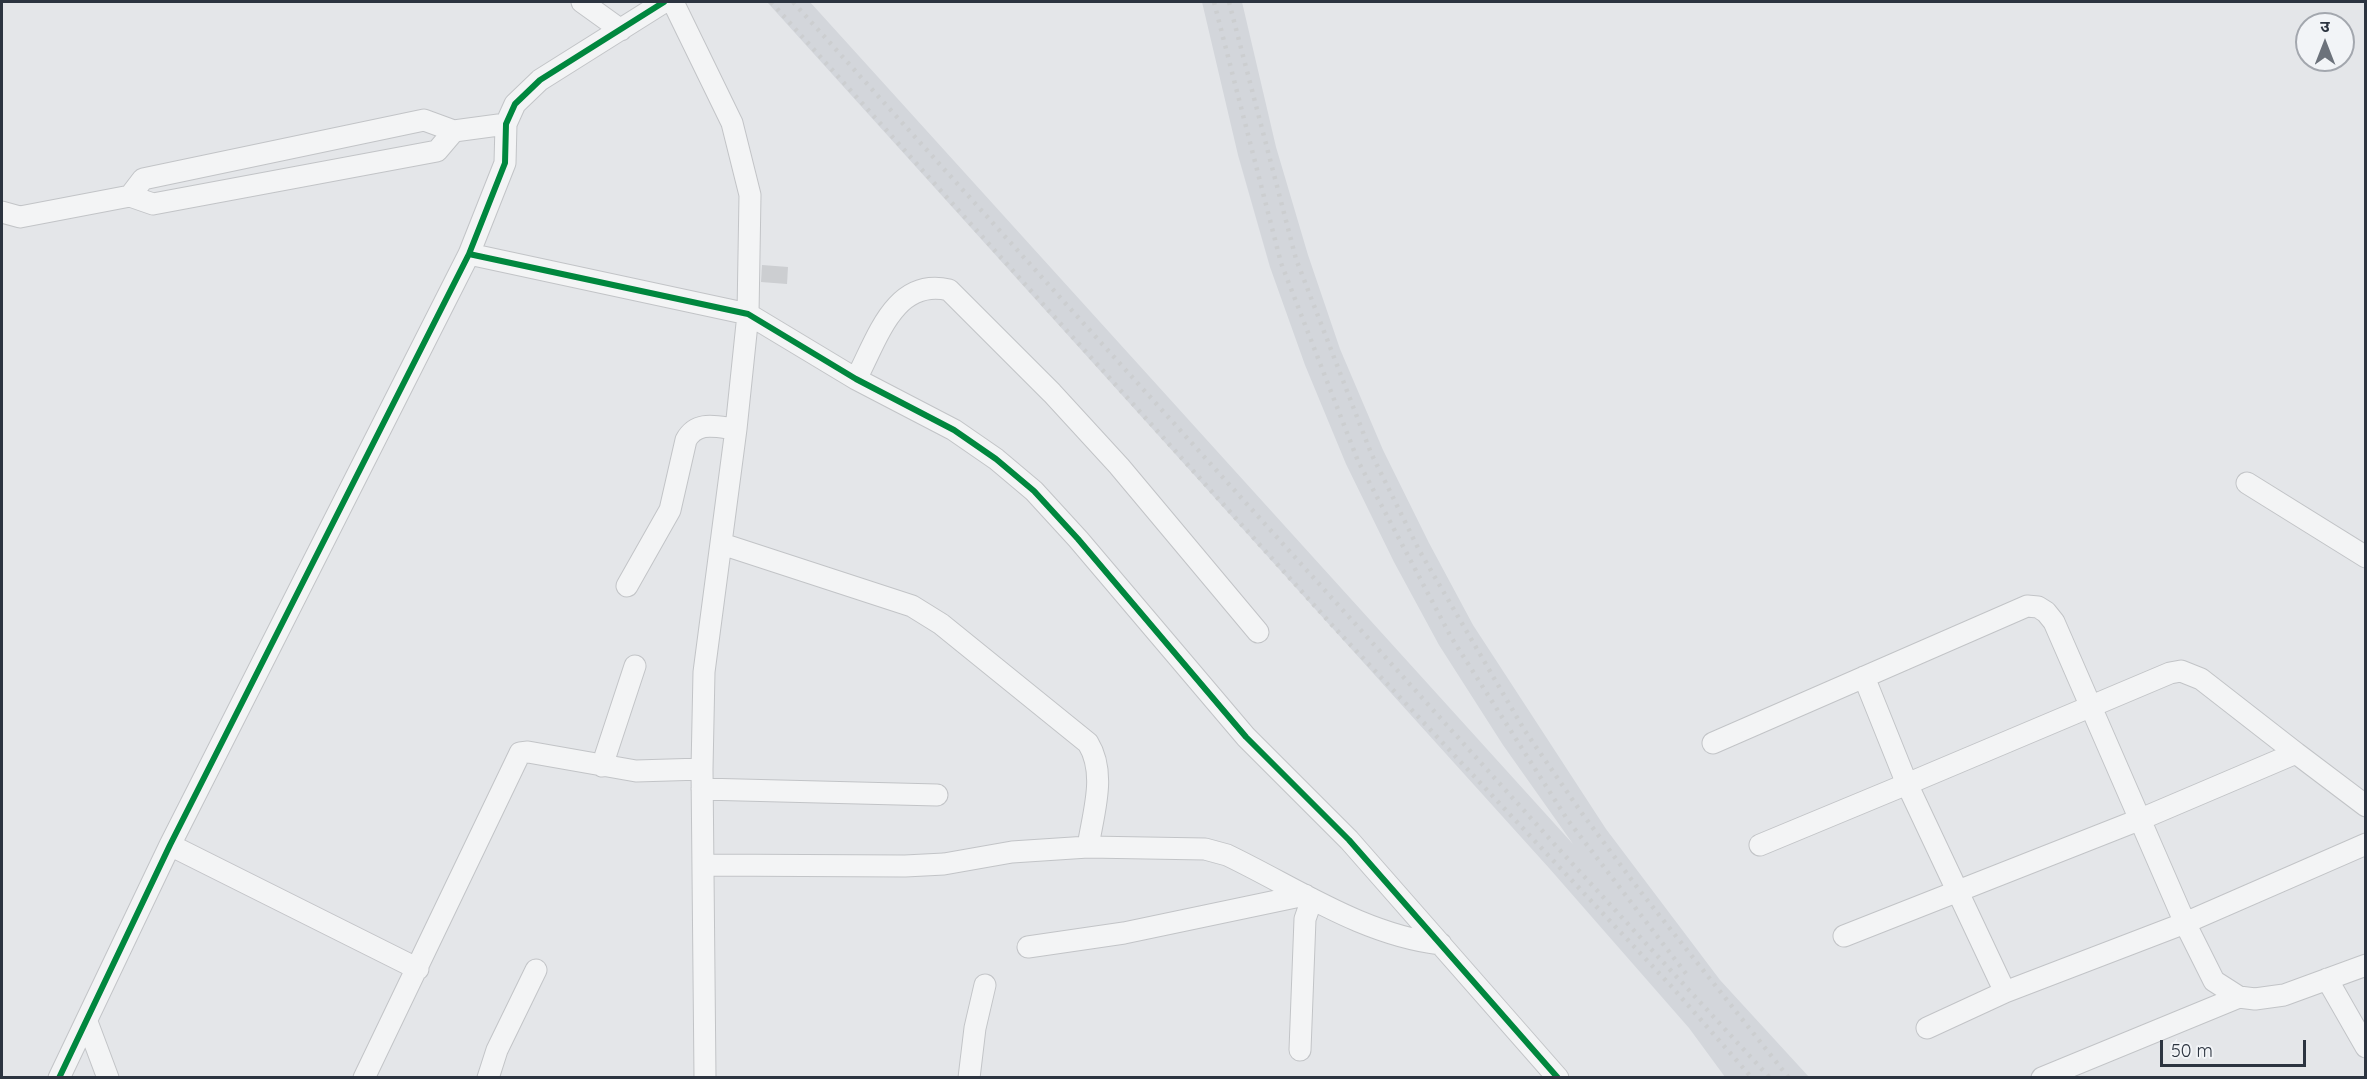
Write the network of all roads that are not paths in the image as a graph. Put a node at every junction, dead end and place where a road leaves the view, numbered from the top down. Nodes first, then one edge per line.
1 (582, 2) edge
2 (664, 2) edge
3 (673, 2) edge
4 (621, 30) junction
5 (507, 124) junction
6 (454, 131) junction
7 (130, 196) junction
8 (2, 212) edge
9 (469, 254) junction
10 (748, 314) junction
11 (856, 379) junction
12 (736, 429) junction
13 (2247, 483) dead end
14 (722, 543) junction
15 (2366, 557) edge
16 (627, 586) dead end
17 (1258, 632) dead end
18 (635, 666) dead end
19 (1864, 677) junction
20 (2092, 706) junction
21 (1713, 743) dead end
22 (2296, 753) junction
23 (602, 766) junction
24 (702, 779) junction
25 (1907, 784) junction
26 (937, 795) dead end
27 (2366, 806) edge
28 (2141, 819) junction
29 (2366, 844) edge
30 (170, 845) junction
31 (1760, 845) dead end
32 (1088, 847) junction
33 (703, 865) junction
34 (1958, 889) junction
35 (1308, 897) junction
36 (2188, 928) junction
37 (1844, 936) dead end
38 (1441, 944) junction
39 (1028, 947) dead end
40 (2366, 965) edge
41 (418, 969) junction
42 (536, 970) dead end
43 (2327, 979) junction
44 (985, 985) dead end
45 (2005, 992) junction
46 (2240, 997) junction
47 (87, 1022) junction
48 (1927, 1028) dead end
49 (2366, 1047) edge
50 (1300, 1050) dead end
51 (59, 1077) edge
52 (108, 1077) edge
53 (364, 1077) edge
54 (488, 1077) edge
55 (705, 1077) edge
56 (969, 1077) edge
57 (1558, 1077) edge
58 (2042, 1077) edge

1 - 4 street
2 - 4 street
3 - 10 street
4 - 5 street
5 - 6 street
5 - 9 street
6 - 7 street
6 - 7 street
7 - 8 street
9 - 10 street
9 - 30 street
10 - 11 street
10 - 12 street
11 - 17 street
11 - 38 street
12 - 14 street
12 - 16 street
13 - 15 street
14 - 24 street
14 - 32 street
18 - 23 street
19 - 20 street
19 - 21 street
19 - 25 street
20 - 22 street
20 - 25 street
20 - 28 street
22 - 27 street
22 - 28 street
23 - 24 street
23 - 41 street
24 - 26 street
24 - 33 street
25 - 31 street
25 - 34 street
28 - 34 street
28 - 36 street
29 - 36 street
30 - 41 street
30 - 47 street
32 - 33 street
32 - 35 street
33 - 55 street
34 - 37 street
34 - 45 street
35 - 38 street
35 - 39 street
35 - 50 street
36 - 45 street
36 - 46 street
38 - 57 street
40 - 43 street
41 - 53 street
42 - 54 street
43 - 46 street
43 - 49 street
44 - 56 street
45 - 48 street
46 - 58 street
47 - 51 street
47 - 52 street

